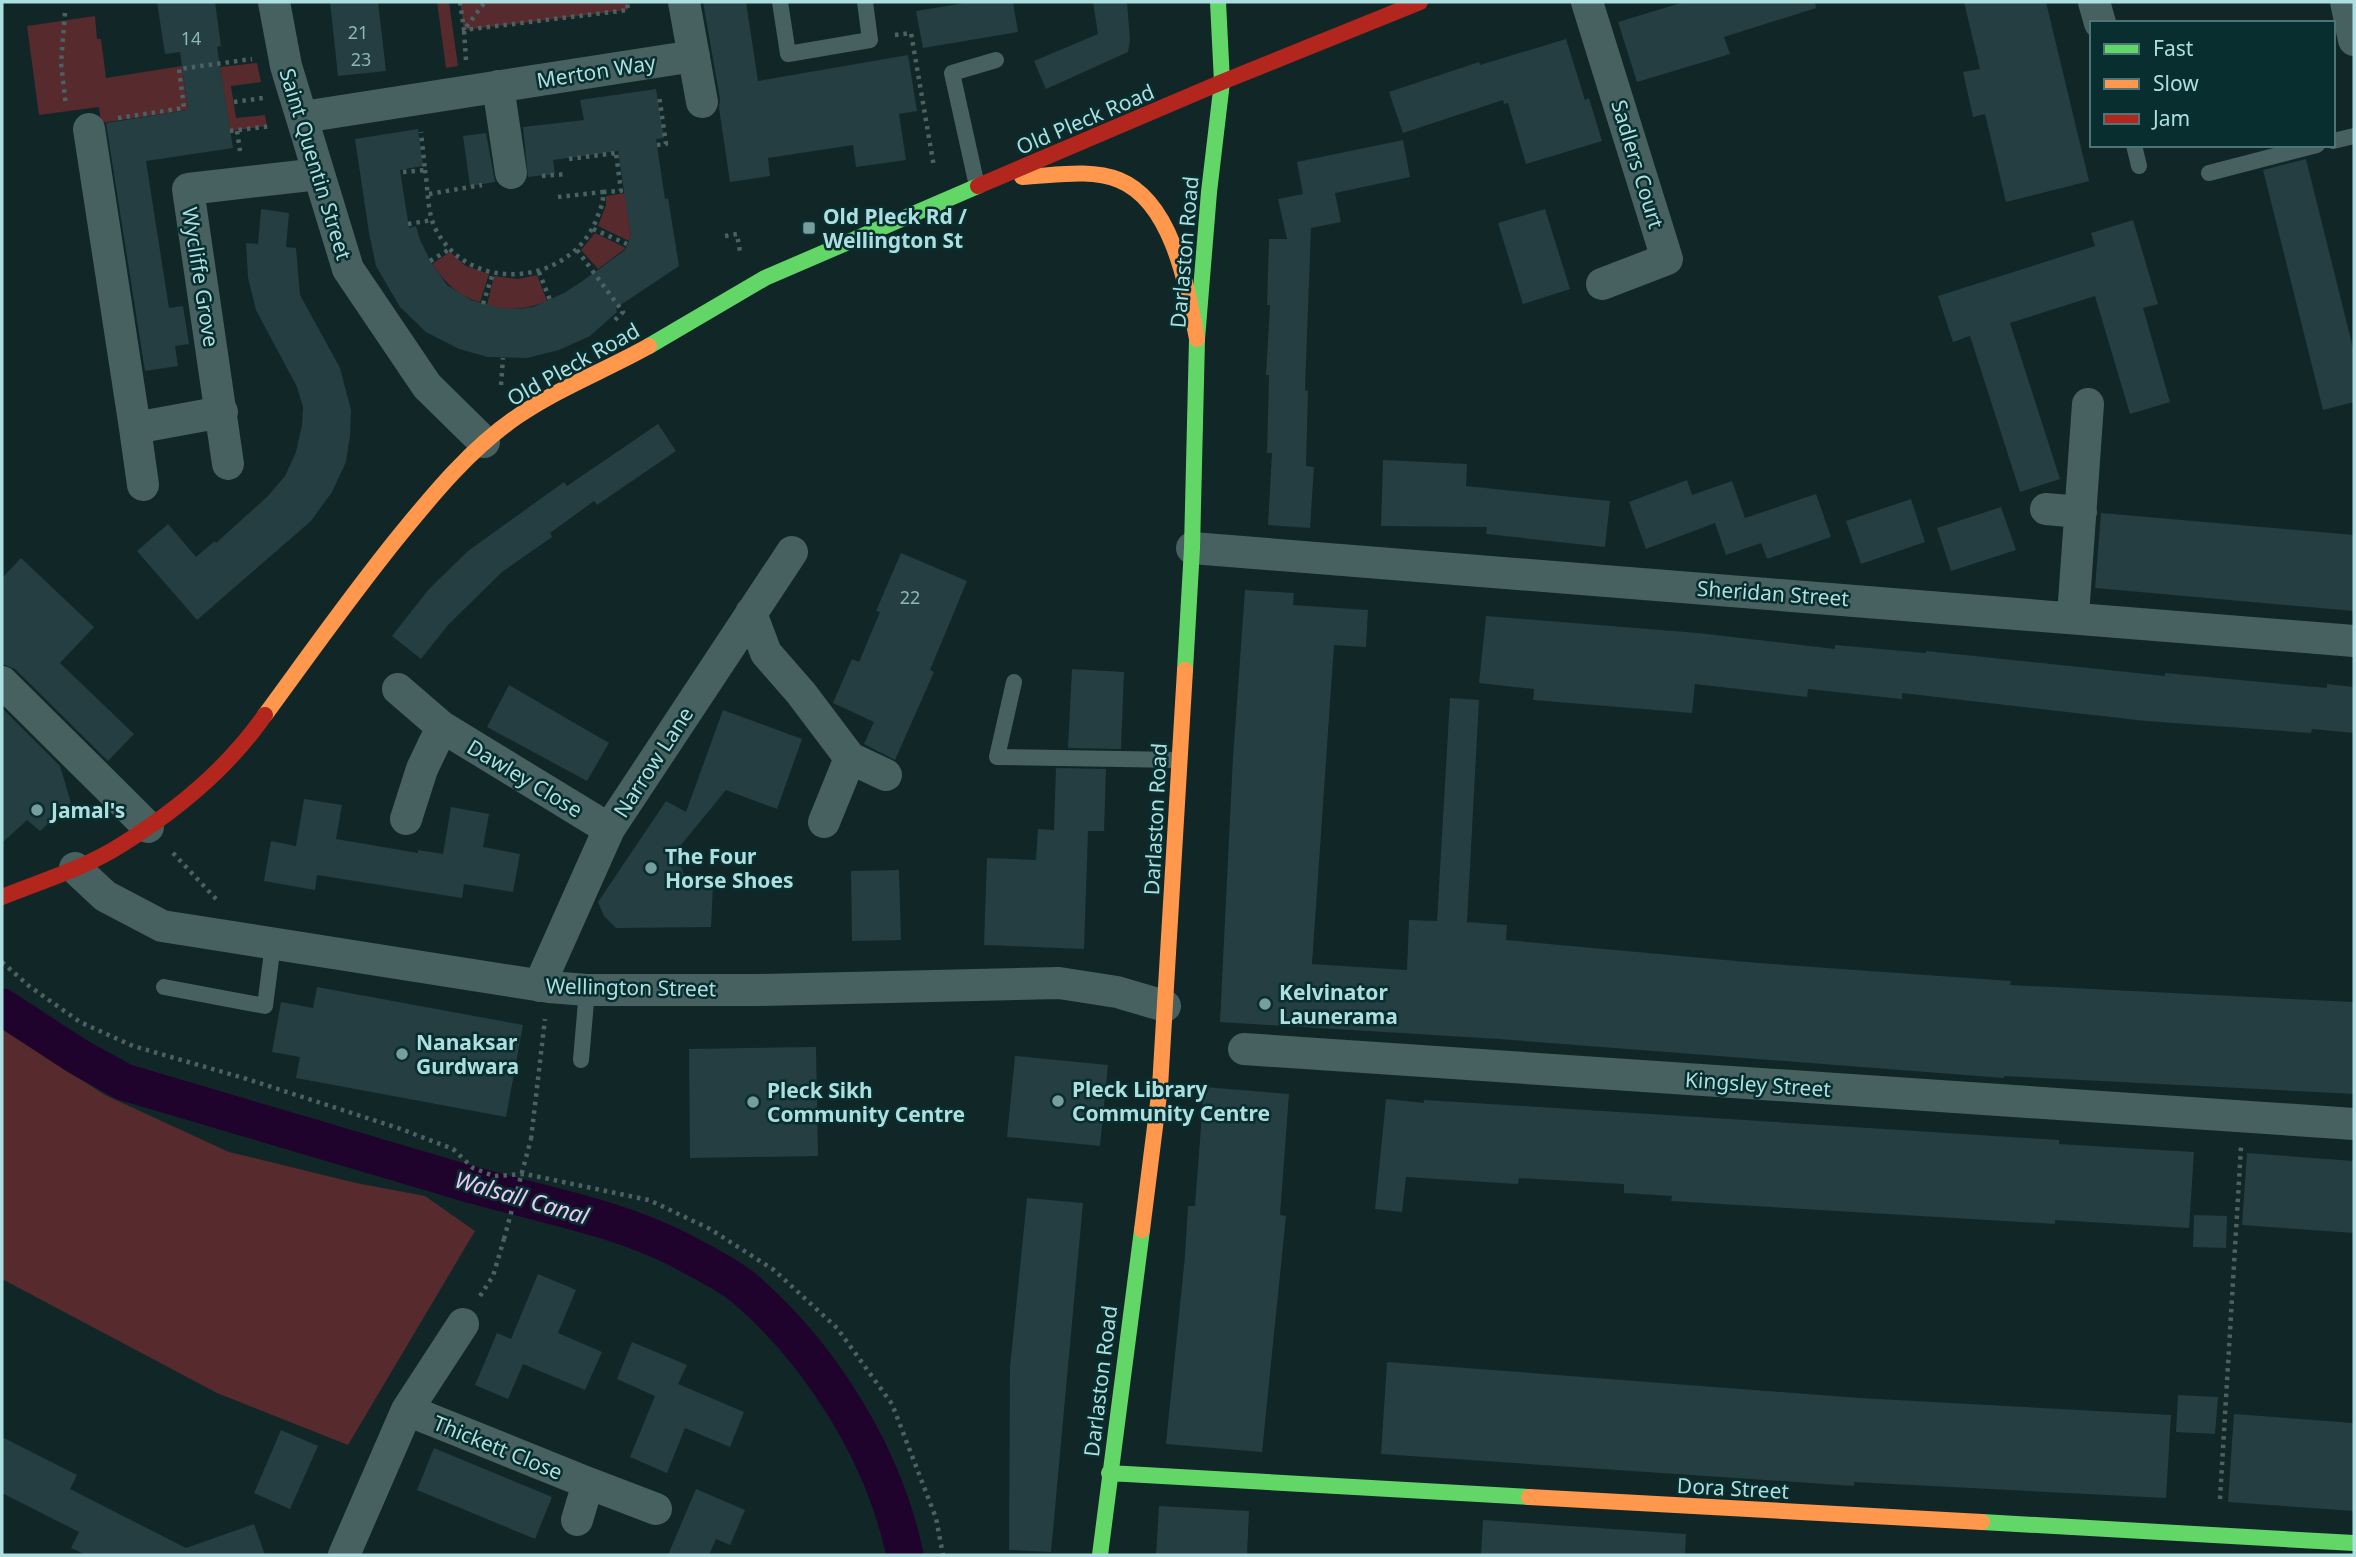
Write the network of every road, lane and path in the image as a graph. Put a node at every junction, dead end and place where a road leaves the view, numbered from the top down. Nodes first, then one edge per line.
1 (274, 2) edge
2 (460, 2) edge
3 (485, 2) edge
4 (627, 2) edge
5 (684, 2) edge
6 (780, 2) edge
7 (865, 2) edge
8 (1218, 2) edge
9 (1420, 2) edge
10 (1587, 2) edge
11 (2094, 2) edge
12 (2346, 2) edge
13 (65, 13) dead end
14 (2100, 21) edge
15 (464, 30) junction
16 (870, 40) junction
17 (2354, 40) edge
18 (284, 55) junction
19 (694, 56) junction
20 (996, 60) dead end
21 (655, 62) junction
22 (1222, 82) junction
23 (484, 89) junction
24 (417, 100) junction
25 (702, 102) dead end
26 (94, 117) junction
27 (303, 117) junction
28 (2354, 136) edge
29 (2335, 141) edge
30 (657, 145) dead end
31 (2134, 147) edge
32 (2309, 147) edge
33 (930, 149) dead end
34 (569, 159) dead end
35 (2139, 166) dead end
36 (425, 170) junction
37 (403, 172) dead end
38 (2209, 173) dead end
39 (319, 174) junction
40 (567, 174) dead end
41 (542, 176) dead end
42 (1001, 177) junction
43 (496, 178) joint
44 (977, 186) junction
45 (603, 192) junction
46 (429, 194) junction
47 (558, 197) dead end
48 (432, 220) junction
49 (408, 224) dead end
50 (593, 229) junction
51 (627, 244) dead end
52 (450, 250) junction
53 (577, 250) junction
54 (430, 261) dead end
55 (539, 272) junction
56 (492, 273) junction
57 (1602, 284) dead end
58 (550, 300) dead end
59 (483, 304) dead end
60 (607, 327) dead end
61 (1197, 339) junction
62 (503, 358) dead end
63 (501, 385) dead end
64 (2088, 404) dead end
65 (222, 412) junction
66 (135, 428) junction
67 (484, 442) junction
68 (228, 464) dead end
69 (143, 485) dead end
70 (2046, 509) dead end
71 (2081, 512) junction
72 (1192, 548) junction
73 (792, 552) dead end
74 (751, 613) junction
75 (2073, 617) junction
76 (2354, 641) edge
77 (2, 682) edge
78 (1014, 682) dead end
79 (398, 689) dead end
80 (442, 727) junction
81 (850, 758) junction
82 (1179, 760) junction
83 (886, 775) dead end
84 (406, 819) dead end
85 (824, 822) dead end
86 (148, 827) junction
87 (609, 829) junction
88 (75, 868) junction
89 (2, 897) edge
90 (220, 904) dead end
91 (273, 944) junction
92 (2, 962) edge
93 (544, 986) junction
94 (164, 987) dead end
95 (587, 990) junction
96 (1165, 1006) junction
97 (1244, 1049) dead end
98 (581, 1060) dead end
99 (2243, 1116) junction
100 (2354, 1124) edge
101 (463, 1324) joint
102 (407, 1410) junction
103 (1109, 1474) junction
104 (589, 1483) junction
105 (656, 1509) dead end
106 (577, 1520) dead end
107 (2201, 1541) edge
108 (2354, 1544) edge
109 (344, 1555) edge
110 (943, 1555) edge
111 (1100, 1555) edge

1 - 18 street, Saint Quentin Street
2 - 15 path
3 - 15 path
4 - 15 path
5 - 19 street
6 - 16 lane
7 - 16 lane
8 - 22 main road, Darlaston Road
9 - 22 main road, Old Pleck Road
10 - 57 street, Sadlers Court
11 - 14 street
12 - 17 street
13 - 26 path
15 - 23 path
16 - 33 path
18 - 26 path
18 - 27 street, Saint Quentin Street
19 - 21 street, Merton Way
19 - 25 street
20 - 44 lane
21 - 23 street, Merton Way
21 - 30 path
22 - 42 main road, Old Pleck Road
22 - 61 main road, Darlaston Road
23 - 24 street, Merton Way
23 - 43 street
24 - 27 street, Merton Way
24 - 36 path
26 - 66 street
27 - 39 street, Saint Quentin Street
28 - 29 lane
31 - 35 lane
32 - 38 lane
34 - 45 path
36 - 37 path
36 - 46 path
39 - 65 street, Wycliffe Grove
39 - 67 street, Saint Quentin Street
40 - 41 path
42 - 44 main road, Old Pleck Road
42 - 61 main road
43 - 46 path
44 - 67 main road, Old Pleck Road
45 - 47 path
45 - 50 path
46 - 48 path
48 - 49 path
48 - 52 path
50 - 51 path
50 - 53 path
52 - 54 path
52 - 56 path
53 - 55 path
53 - 60 path
55 - 56 path
55 - 58 path
56 - 59 path
61 - 72 main road, Darlaston Road
62 - 63 path
64 - 71 street
65 - 66 street
65 - 68 street, Wycliffe Grove
66 - 69 street
67 - 86 main road, Old Pleck Road
70 - 71 street
71 - 75 street
72 - 75 street, Sheridan Street
72 - 82 main road, Darlaston Road
73 - 74 street, Narrow Lane
74 - 81 street
74 - 87 street, Narrow Lane
75 - 76 street, Sheridan Street
77 - 86 street
78 - 82 lane
79 - 80 street, Dawley Close
80 - 84 street, Dawley Close
80 - 87 street, Dawley Close
81 - 83 street
81 - 85 street
82 - 96 main road, Darlaston Road
86 - 88 main road, Old Pleck Road
86 - 90 path
87 - 93 street, Narrow Lane
88 - 89 main road, Old Pleck Road
88 - 91 street, Wellington Street
91 - 93 street, Wellington Street
91 - 94 lane
92 - 110 path
93 - 95 street, Wellington Street
93 - 101 path, bridge
95 - 96 street, Wellington Street
95 - 98 lane
96 - 103 main road, Darlaston Road
97 - 99 street, Kingsley Street
99 - 100 street, Kingsley Street
99 - 107 path
101 - 102 street
102 - 104 street, Thickett Close
102 - 109 street
103 - 107 main road, Dora Street
103 - 111 main road, Darlaston Road
104 - 105 street, Thickett Close
104 - 106 street, Thickett Close
107 - 108 main road, Dora Street

